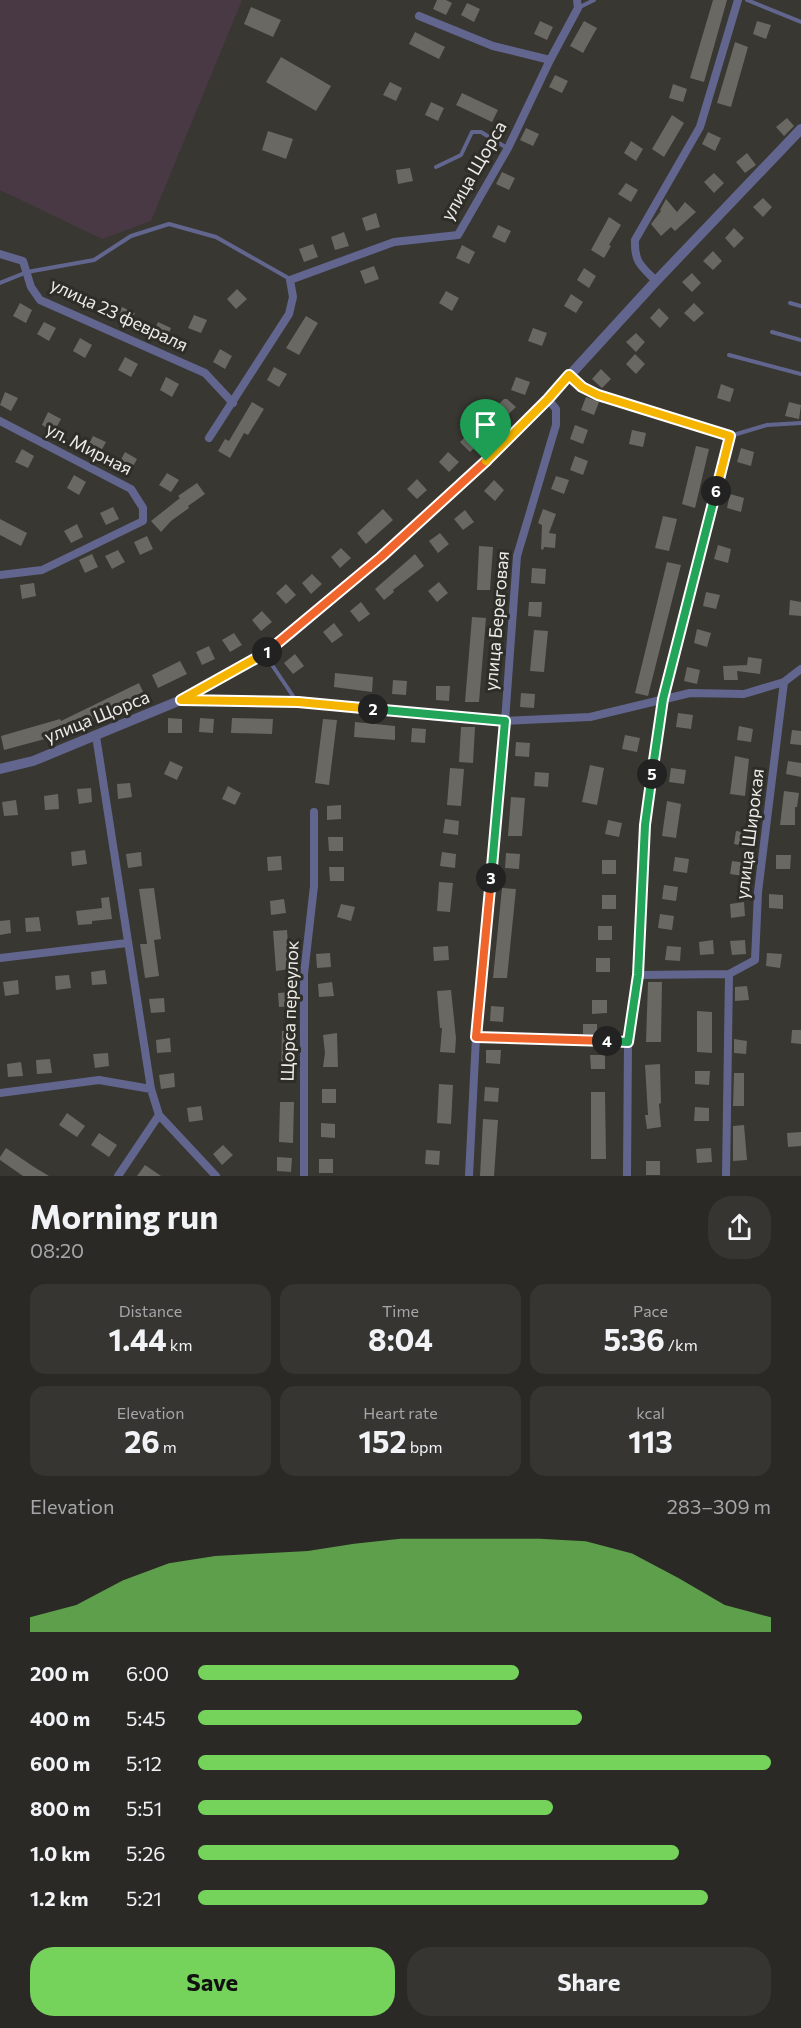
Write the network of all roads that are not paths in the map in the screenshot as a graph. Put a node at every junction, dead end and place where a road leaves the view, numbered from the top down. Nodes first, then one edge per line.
1 (594, 0) edge
2 (738, 0) edge
3 (747, 0) edge
4 (577, 4) edge
5 (419, 16) dead end
6 (801, 22) edge
7 (550, 60) junction
8 (801, 129) edge
9 (508, 148) junction
10 (436, 167) dead end
11 (0, 254) edge
12 (27, 272) junction
13 (290, 280) junction
14 (656, 281) junction
15 (0, 283) edge
16 (790, 303) dead end
17 (801, 306) edge
18 (772, 332) dead end
19 (801, 340) edge
20 (729, 355) dead end
21 (801, 374) edge
22 (569, 375) junction
23 (548, 399) junction
24 (233, 403) junction
25 (0, 422) edge
26 (801, 423) edge
27 (730, 436) junction
28 (209, 438) dead end
29 (2, 573) edge
30 (264, 654) junction
31 (801, 669) edge
32 (784, 682) junction
33 (663, 699) junction
34 (181, 700) junction
35 (298, 702) junction
36 (505, 721) junction
37 (96, 735) junction
38 (0, 769) edge
39 (314, 812) dead end
40 (127, 943) junction
41 (0, 958) edge
42 (729, 974) junction
43 (638, 975) junction
44 (476, 1037) junction
45 (628, 1042) junction
46 (151, 1089) junction
47 (0, 1093) edge
48 (159, 1115) junction
49 (118, 1176) edge
50 (216, 1176) edge
51 (304, 1176) edge
52 (469, 1176) edge
53 (627, 1176) edge
54 (726, 1176) edge

1 - 4 lane
2 - 14 street
3 - 6 lane
4 - 7 street, улица Щорса
5 - 7 street
7 - 9 street, улица Щорса
8 - 14 street, улица Щорса
9 - 10 lane
9 - 13 street, улица Щорса
11 - 12 street, улица 23 февраля
12 - 13 lane
12 - 15 lane
12 - 24 street, улица 23 февраля
13 - 24 street
14 - 22 street, улица Щорса
16 - 17 lane
18 - 19 lane
20 - 21 lane
22 - 23 street, улица Щорса
22 - 27 lane
23 - 30 street, улица Щорса
23 - 36 street, улица Береговая
24 - 28 street
25 - 29 street, ул. Мирная
26 - 27 lane
27 - 33 street
30 - 34 street, улица Щорса
30 - 35 lane
31 - 32 street
32 - 33 street
32 - 42 street, улица Широкая
33 - 36 street
33 - 43 street
34 - 35 street
34 - 37 street, улица Щорса
35 - 36 street
36 - 44 street, улица Береговая
37 - 38 street, улица Щорса
37 - 40 street
39 - 51 street, Щорса переулок
40 - 41 street
40 - 46 street
42 - 43 street, улица Широкая
42 - 54 street
43 - 45 street
44 - 45 street
44 - 52 street, улица Береговая
45 - 53 street
46 - 47 street
46 - 48 street
48 - 49 street
48 - 50 street

